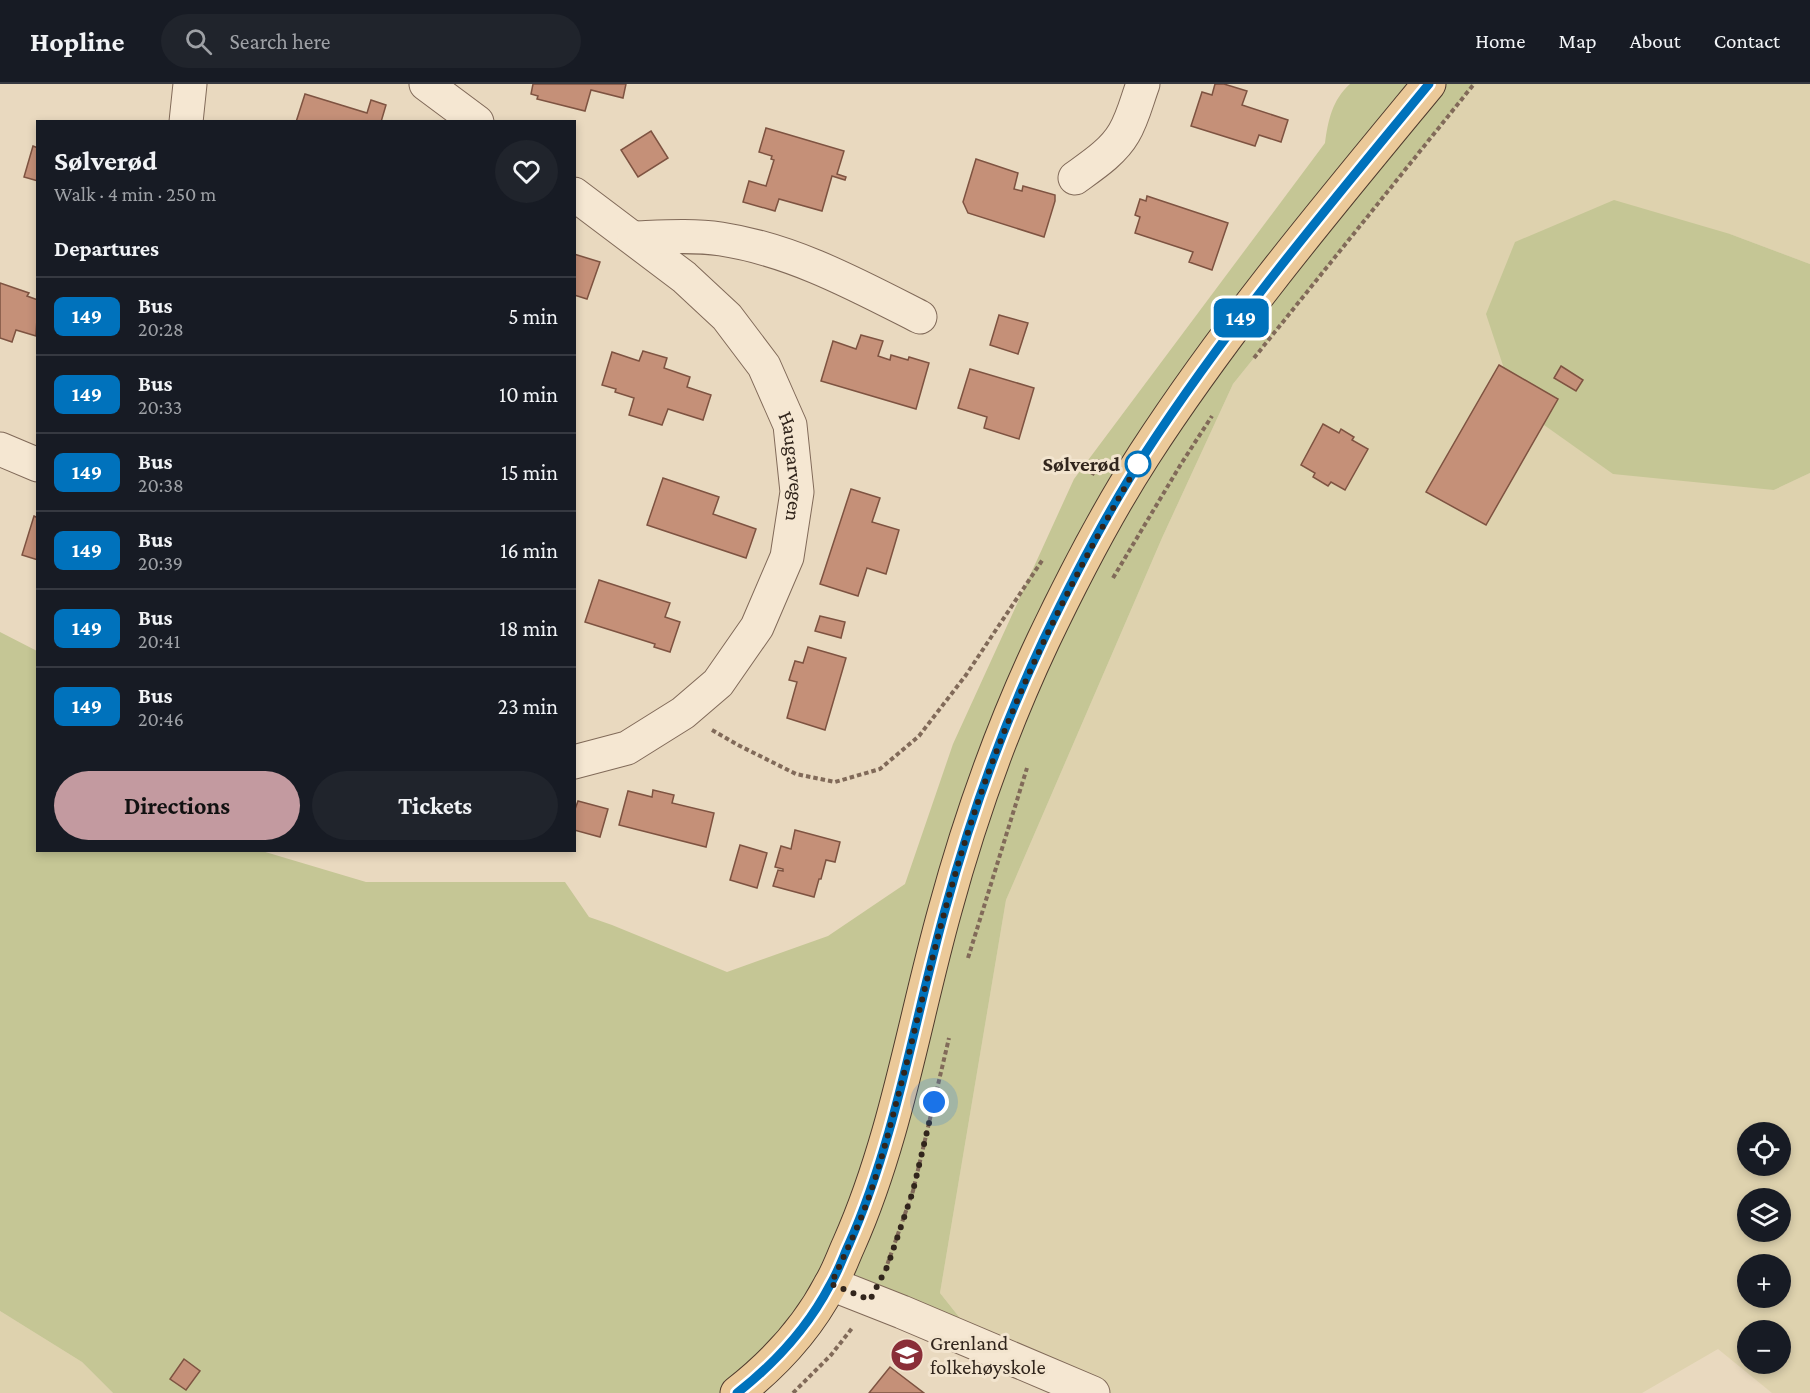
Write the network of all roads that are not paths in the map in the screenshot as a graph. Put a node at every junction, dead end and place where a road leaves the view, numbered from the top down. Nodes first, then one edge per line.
1 (190, 84) edge
2 (426, 84) edge
3 (1143, 84) edge
4 (1417, 88) edge
5 (186, 120) edge
6 (474, 120) edge
7 (1075, 178) dead end
8 (576, 195) edge
9 (634, 238) junction
10 (920, 317) dead end
11 (0, 449) edge
12 (36, 464) edge
13 (576, 761) edge
14 (831, 1284) junction
15 (737, 1393) edge
16 (1093, 1393) edge

1 - 5 street
2 - 6 street
3 - 7 street
4 - 14 main road
8 - 9 street, Haugarvegen
9 - 10 street
9 - 13 street, Haugarvegen
11 - 12 street
14 - 15 main road
14 - 16 street

